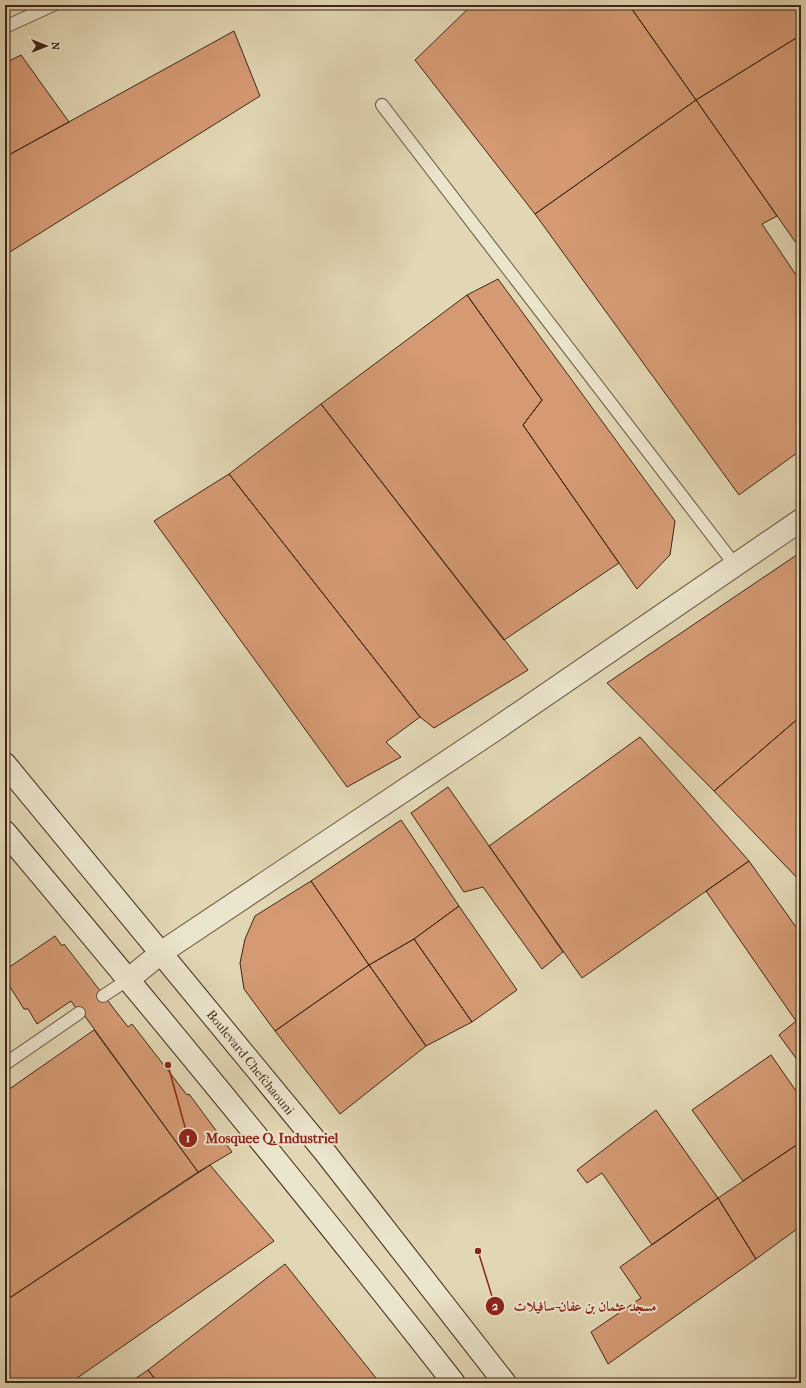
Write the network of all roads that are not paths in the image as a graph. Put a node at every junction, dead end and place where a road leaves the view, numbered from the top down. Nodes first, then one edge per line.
1 (53, 5) edge
2 (5, 27) edge
3 (382, 105) dead end
4 (801, 520) edge
5 (735, 565) junction
6 (5, 764) edge
7 (5, 832) edge
8 (162, 952) junction
9 (129, 979) junction
10 (104, 996) dead end
11 (79, 1013) dead end
12 (5, 1064) edge
13 (454, 1383) edge
14 (505, 1383) edge

1 - 2 lane
3 - 5 lane
4 - 5 street
5 - 8 street
6 - 8 street, Boulevard Chefchaouni
7 - 9 street
8 - 9 street
8 - 14 street, Boulevard Chefchaouni
9 - 10 lane
9 - 13 street
11 - 12 lane

